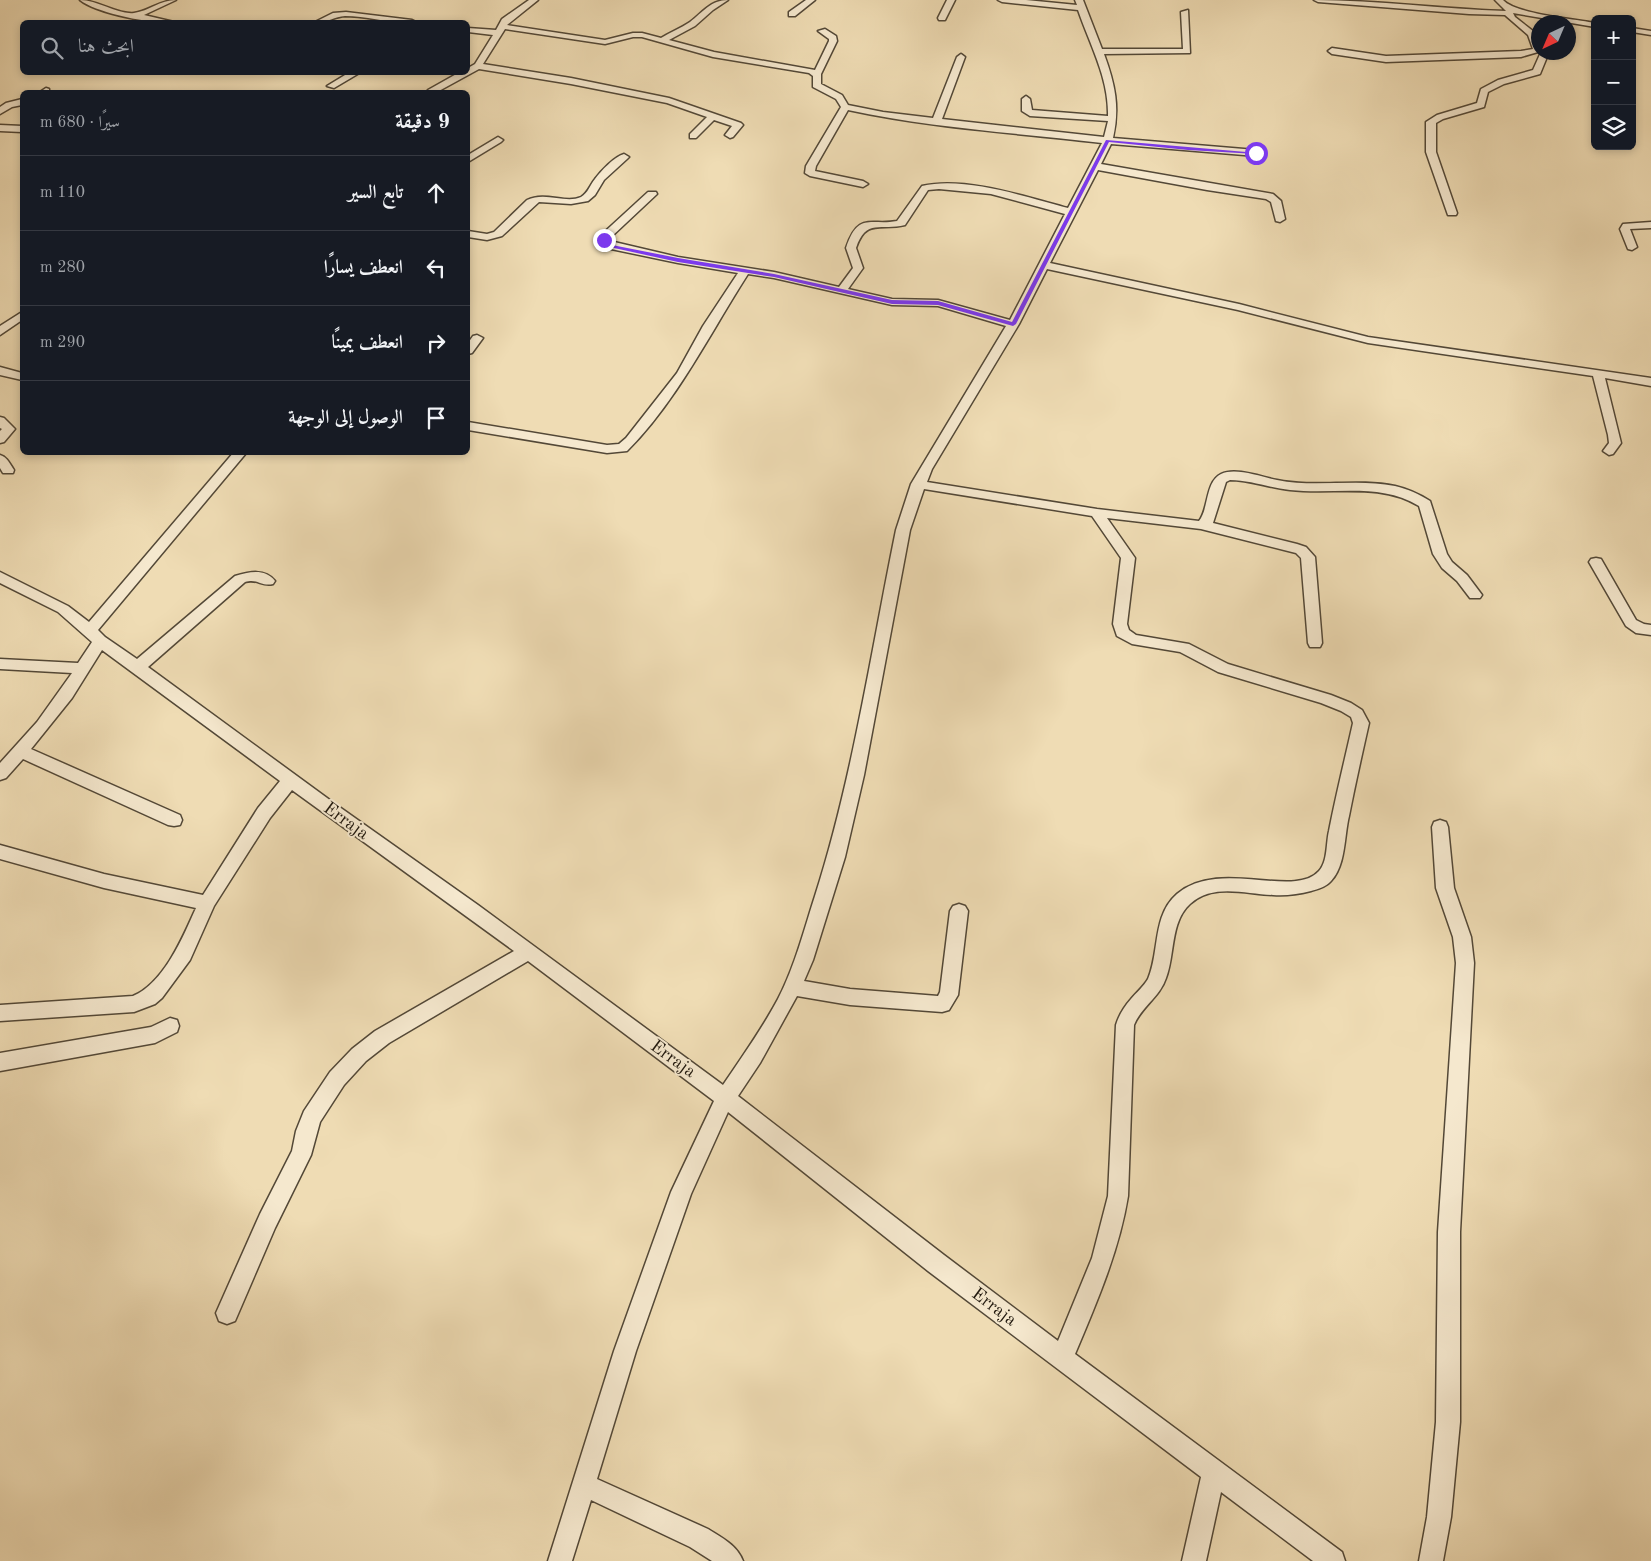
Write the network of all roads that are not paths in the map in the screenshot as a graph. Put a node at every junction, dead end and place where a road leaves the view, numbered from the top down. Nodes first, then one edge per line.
1 (84, 0) edge
2 (172, 0) edge
3 (534, 0) edge
4 (724, 0) edge
5 (811, 0) edge
6 (951, 0) edge
7 (1002, 0) edge
8 (1318, 0) edge
9 (1499, 0) edge
10 (1080, 4) edge
11 (1186, 12) dead end
12 (792, 14) dead end
13 (1510, 14) junction
14 (137, 17) junction
15 (942, 18) dead end
16 (1429, 18) dead end
17 (132, 20) edge
18 (157, 20) edge
19 (324, 20) edge
20 (396, 20) edge
21 (1591, 24) edge
22 (470, 30) edge
23 (500, 30) junction
24 (822, 31) dead end
25 (1636, 31) edge
26 (1531, 33) edge
27 (1651, 34) edge
28 (661, 41) junction
29 (1099, 52) junction
30 (1332, 52) dead end
31 (1531, 53) edge
32 (961, 57) dead end
33 (1542, 60) edge
34 (478, 66) junction
35 (470, 70) edge
36 (817, 74) junction
37 (351, 75) edge
38 (462, 75) edge
39 (331, 86) dead end
40 (435, 90) edge
41 (1026, 100) dead end
42 (20, 102) edge
43 (845, 108) junction
44 (1, 110) edge
45 (712, 117) junction
46 (1113, 119) junction
47 (936, 122) junction
48 (0, 128) edge
49 (20, 129) edge
50 (730, 135) dead end
51 (693, 136) dead end
52 (498, 140) dead end
53 (1108, 140) junction
54 (1256, 153) dead end
55 (624, 157) dead end
56 (470, 159) edge
57 (1094, 166) junction
58 (863, 184) dead end
59 (652, 194) dead end
60 (1070, 212) junction
61 (1452, 213) dead end
62 (1280, 219) dead end
63 (1651, 225) edge
64 (470, 234) edge
65 (1632, 247) dead end
66 (1043, 265) junction
67 (744, 272) junction
68 (842, 290) junction
69 (20, 317) edge
70 (1013, 324) junction
71 (0, 332) edge
72 (477, 338) dead end
73 (470, 348) edge
74 (0, 371) edge
75 (1598, 373) junction
76 (20, 376) edge
77 (1651, 382) edge
78 (0, 421) edge
79 (470, 426) edge
80 (0, 439) edge
81 (1609, 451) dead end
82 (240, 455) edge
83 (0, 458) edge
84 (8, 470) dead end
85 (918, 484) junction
86 (1097, 513) junction
87 (1203, 524) junction
88 (1596, 562) dead end
89 (0, 577) edge
90 (268, 581) dead end
91 (1475, 595) dead end
92 (1651, 630) edge
93 (95, 636) junction
94 (1315, 642) dead end
95 (0, 664) edge
96 (138, 666) junction
97 (83, 670) junction
98 (20, 751) junction
99 (0, 774) edge
100 (290, 780) junction
101 (174, 820) dead end
102 (1440, 827) dead end
103 (0, 852) edge
104 (207, 904) junction
105 (960, 911) dead end
106 (528, 952) junction
107 (792, 987) junction
108 (0, 1013) edge
109 (170, 1026) dead end
110 (0, 1062) edge
111 (725, 1098) junction
112 (226, 1313) dead end
113 (1062, 1358) junction
114 (1214, 1472) junction
115 (584, 1485) junction
116 (560, 1561) edge
117 (731, 1561) edge
118 (1194, 1561) edge
119 (1333, 1561) edge
120 (1432, 1561) edge

1 - 14 street
2 - 14 street
3 - 23 street
4 - 28 street
5 - 12 street
6 - 15 street
7 - 10 street
8 - 13 street
9 - 13 street
10 - 29 street
11 - 29 street
13 - 16 street
13 - 21 street
13 - 26 street
14 - 17 street
14 - 18 street
19 - 20 street
22 - 23 street
23 - 28 street
23 - 34 street
24 - 36 street
25 - 27 street
28 - 36 street
29 - 46 street
30 - 31 street
32 - 47 street
33 - 61 street
34 - 35 street
34 - 45 street
36 - 43 street
37 - 39 street
38 - 40 street
41 - 46 street
42 - 44 street
43 - 47 street
43 - 58 street
45 - 50 street
45 - 51 street
46 - 53 street
47 - 53 street
48 - 49 street
52 - 56 street
53 - 54 street
53 - 57 street
55 - 64 street
57 - 60 street
57 - 62 street
59 - 67 street
60 - 66 street
60 - 68 street
63 - 65 street
66 - 70 street
66 - 75 street
67 - 68 street
67 - 79 street
68 - 70 street
69 - 71 street
70 - 85 street
72 - 73 street
74 - 76 street
75 - 77 street
75 - 81 street
78 - 80 street
82 - 93 street
83 - 84 street
85 - 86 street
85 - 107 street
86 - 87 street
86 - 113 street
87 - 91 street
87 - 94 street
88 - 92 street
89 - 93 street, Erraja
90 - 96 street
93 - 96 street, Erraja
93 - 97 street
95 - 97 street
96 - 100 street, Erraja
97 - 98 street
98 - 99 street
98 - 101 street
100 - 104 street
100 - 106 street, Erraja
102 - 120 street
103 - 104 street
104 - 108 street
105 - 107 street
106 - 111 street, Erraja
106 - 112 street
107 - 111 street
109 - 110 street
111 - 113 street, Erraja
111 - 115 street
113 - 114 street, Erraja
114 - 118 street
114 - 119 street, Erraja
115 - 116 street
115 - 117 street

